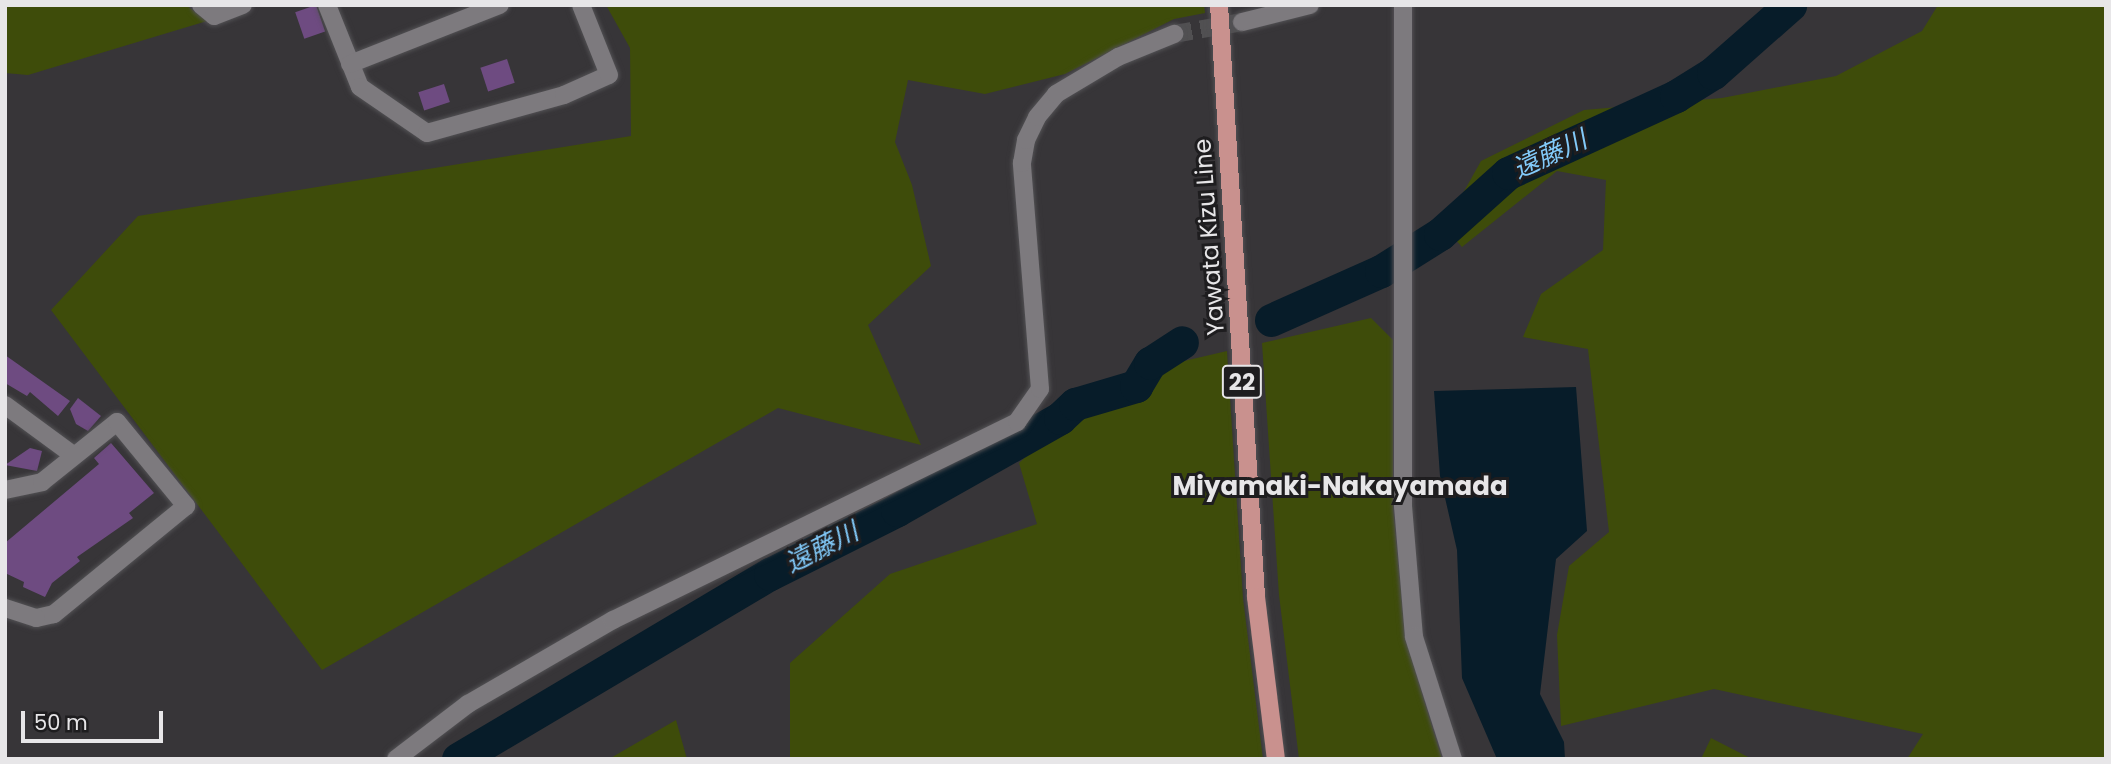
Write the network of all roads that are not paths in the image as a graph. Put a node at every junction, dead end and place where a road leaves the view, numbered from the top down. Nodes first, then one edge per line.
1 (201, 5) edge
2 (243, 5) edge
3 (327, 5) edge
4 (500, 5) edge
5 (581, 5) edge
6 (1219, 5) edge
7 (1310, 5) edge
8 (1403, 5) edge
9 (1242, 22) tunnel mouth
10 (1174, 34) tunnel mouth
11 (349, 64) junction
12 (5, 405) edge
13 (73, 455) junction
14 (5, 489) edge
15 (5, 608) edge
16 (396, 759) edge
17 (1276, 759) edge
18 (1453, 759) edge

1 - 2 street
3 - 11 street
4 - 11 street
5 - 11 street
6 - 17 main road, Yawata Kizu Line / 22
7 - 9 street
8 - 18 street
10 - 16 street
12 - 13 street
13 - 14 street
13 - 15 street

